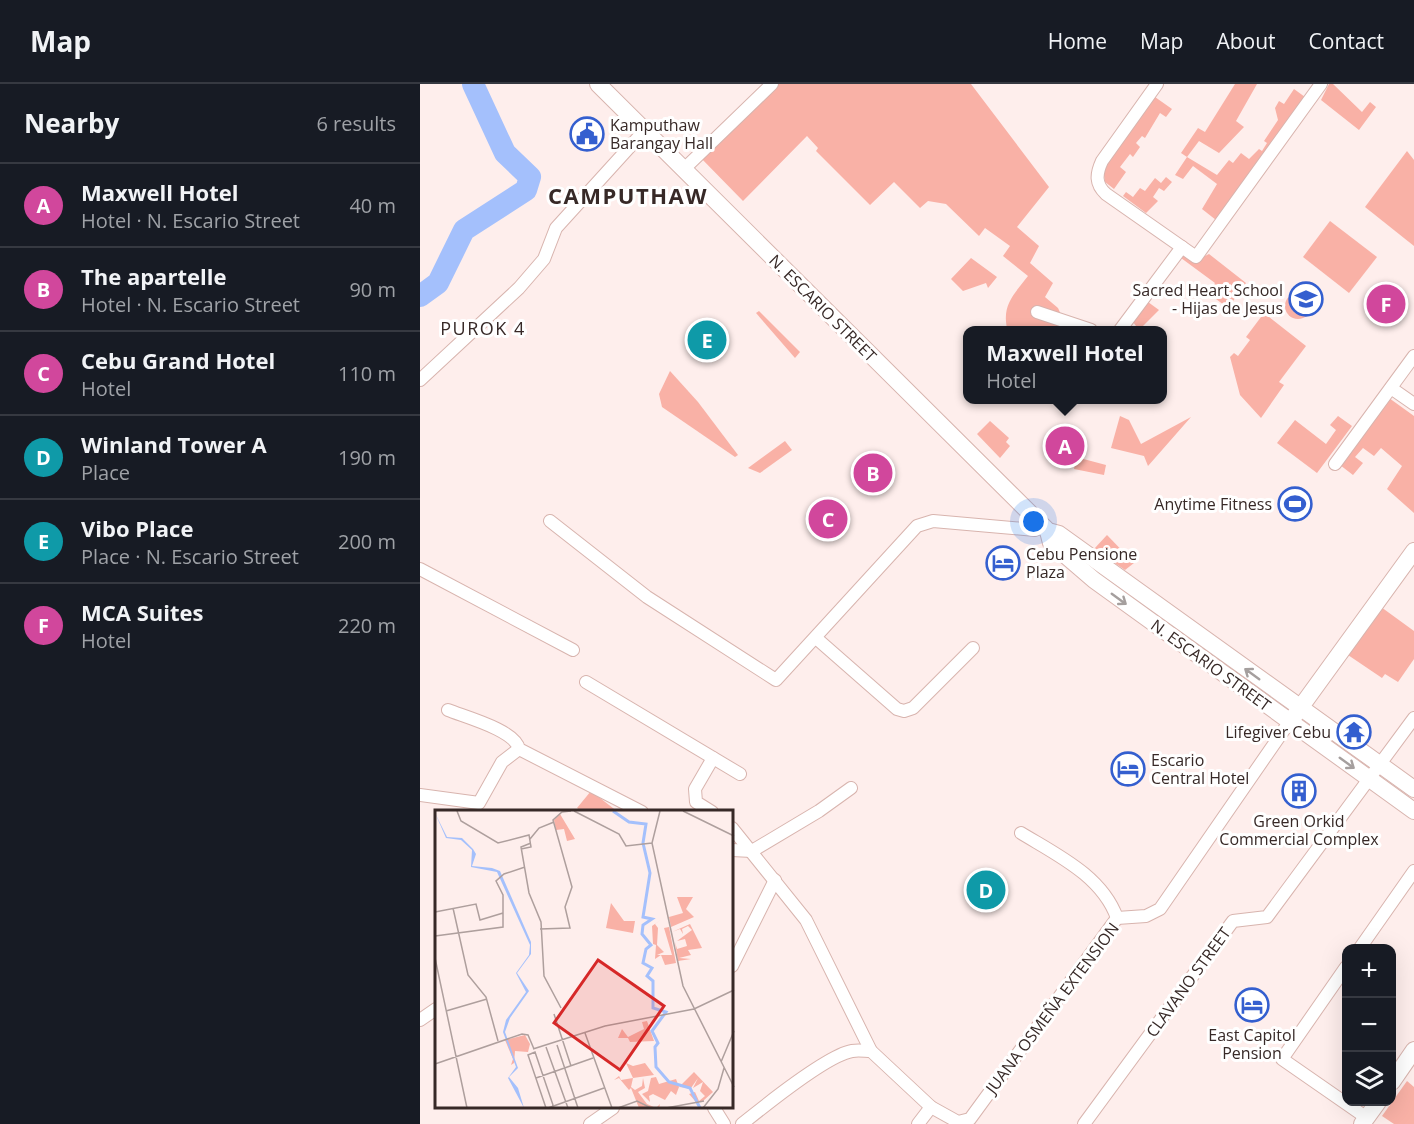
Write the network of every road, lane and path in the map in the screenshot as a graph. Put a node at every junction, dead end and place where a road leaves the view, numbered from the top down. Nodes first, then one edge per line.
1 (598, 84) edge
2 (772, 84) edge
3 (1157, 84) edge
4 (1321, 84) edge
5 (645, 130) junction
6 (684, 169) junction
7 (1182, 247) junction
8 (1037, 312) dead end
9 (1079, 326) edge
10 (1123, 326) edge
11 (1414, 356) edge
12 (420, 380) edge
13 (1391, 388) junction
14 (1414, 404) edge
15 (1335, 464) dead end
16 (550, 521) dead end
17 (1045, 529) junction
18 (1414, 551) edge
19 (420, 569) edge
20 (816, 638) junction
21 (973, 648) dead end
22 (573, 650) dead end
23 (586, 682) dead end
24 (448, 710) dead end
25 (1295, 715) junction
26 (1414, 718) edge
27 (519, 749) junction
28 (713, 758) junction
29 (1380, 765) junction
30 (740, 774) dead end
31 (1370, 780) junction
32 (851, 788) dead end
33 (1414, 789) edge
34 (420, 795) edge
35 (638, 810) edge
36 (709, 810) edge
37 (1414, 811) edge
38 (734, 830) edge
39 (1022, 833) dead end
40 (734, 850) edge
41 (752, 851) junction
42 (1414, 870) edge
43 (775, 880) junction
44 (1117, 918) junction
45 (1363, 944) edge
46 (734, 962) edge
47 (1342, 974) edge
48 (435, 1010) edge
49 (420, 1020) edge
50 (1414, 1050) edge
51 (871, 1051) junction
52 (1396, 1076) edge
53 (1374, 1106) edge
54 (932, 1107) junction
55 (610, 1109) edge
56 (715, 1109) edge
57 (1364, 1121) edge
58 (590, 1124) edge
59 (724, 1124) edge
60 (742, 1124) edge
61 (918, 1124) edge
62 (1084, 1124) edge

1 - 5 main road, N. ESCARIO STREET
2 - 6 street
3 - 7 street
4 - 7 street
5 - 6 main road, N. ESCARIO STREET
5 - 12 street
6 - 17 main road, N. ESCARIO STREET
7 - 10 street
8 - 9 street
11 - 13 street
13 - 14 street
13 - 15 street
16 - 20 street
17 - 20 street
17 - 25 main road, N. ESCARIO STREET
18 - 25 main road
19 - 22 street
20 - 21 street
23 - 28 street
24 - 27 street
25 - 29 main road, N. ESCARIO STREET
25 -> 31 main road, N. ESCARIO STREET
25 - 44 street, JUANA OSMEÑA EXTENSION
26 - 29 street, CLAVANO STREET
27 - 34 street
27 - 35 street
28 - 30 street
28 - 36 street
29 - 31 street, CLAVANO STREET
29 - 33 main road, N. ESCARIO STREET
31 - 37 main road, N. ESCARIO STREET
31 - 62 street, CLAVANO STREET
32 - 41 street
38 - 41 street
39 - 44 street
40 - 41 street
41 - 43 street
42 - 45 street
43 - 46 street
43 - 51 street
44 - 54 street, JUANA OSMEÑA EXTENSION
47 - 57 street
48 - 49 street
50 - 52 main road
51 - 54 street, JUANA OSMEÑA EXTENSION
51 - 60 street
53 - 57 main road
54 - 61 street
55 - 58 street
56 - 59 street

